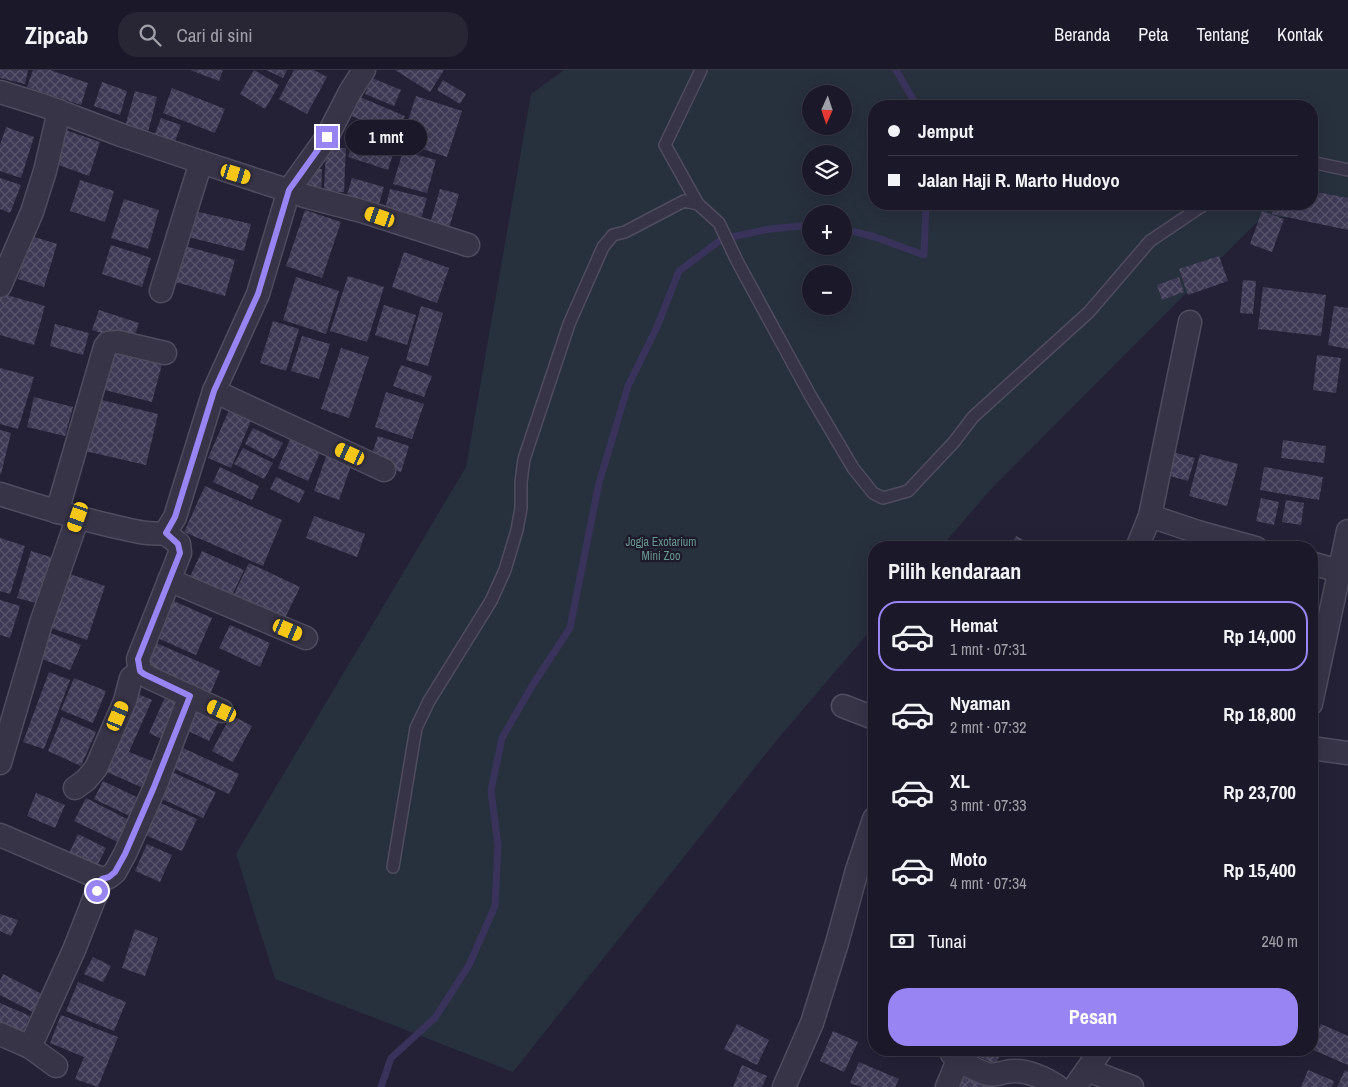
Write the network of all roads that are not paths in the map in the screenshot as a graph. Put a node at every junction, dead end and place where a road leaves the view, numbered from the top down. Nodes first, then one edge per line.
1 (364, 70) edge
2 (701, 70) edge
3 (0, 92) edge
4 (59, 112) junction
5 (201, 162) junction
6 (1318, 164) edge
7 (1348, 170) edge
8 (289, 190) junction
9 (698, 204) junction
10 (1196, 210) edge
11 (468, 245) dead end
12 (0, 286) edge
13 (161, 290) dead end
14 (1190, 322) dead end
15 (165, 353) dead end
16 (214, 391) junction
17 (384, 470) dead end
18 (0, 494) edge
19 (67, 515) junction
20 (1150, 516) junction
21 (1348, 531) edge
22 (166, 533) junction
23 (1140, 541) edge
24 (1231, 541) edge
25 (1318, 565) edge
26 (1340, 571) junction
27 (169, 580) junction
28 (306, 638) dead end
29 (140, 671) junction
30 (1318, 672) edge
31 (190, 696) junction
32 (843, 706) dead end
33 (222, 711) dead end
34 (868, 716) edge
35 (1318, 749) edge
36 (1348, 753) edge
37 (0, 763) edge
38 (75, 788) dead end
39 (0, 835) edge
40 (868, 836) edge
41 (393, 867) dead end
42 (102, 879) junction
43 (0, 1034) edge
44 (30, 1047) junction
45 (955, 1056) edge
46 (957, 1056) edge
47 (1097, 1056) edge
48 (56, 1066) dead end
49 (1081, 1078) edge
50 (784, 1087) edge
51 (947, 1087) edge
52 (1058, 1087) edge
53 (1132, 1087) edge

1 - 8 street
2 - 9 lane
3 - 4 street
4 - 5 street
4 - 12 street
5 - 8 street
5 - 13 street
6 - 7 lane
8 - 11 street
8 - 16 street
9 - 10 lane
9 - 41 lane
14 - 20 street
15 - 19 street
16 - 17 street
16 - 22 street
18 - 19 street
19 - 22 street
19 - 37 street
20 - 23 street
20 - 24 street
21 - 26 street
22 - 27 street
25 - 26 street
26 - 30 street
27 - 28 street
27 - 29 street
29 - 31 street
29 - 38 street
31 - 33 street
31 - 42 street
32 - 34 street
35 - 36 street
39 - 42 street
40 - 50 street
42 - 44 street
43 - 44 street
44 - 48 street
45 - 51 street
46 - 52 street
47 - 49 street
49 - 53 street

